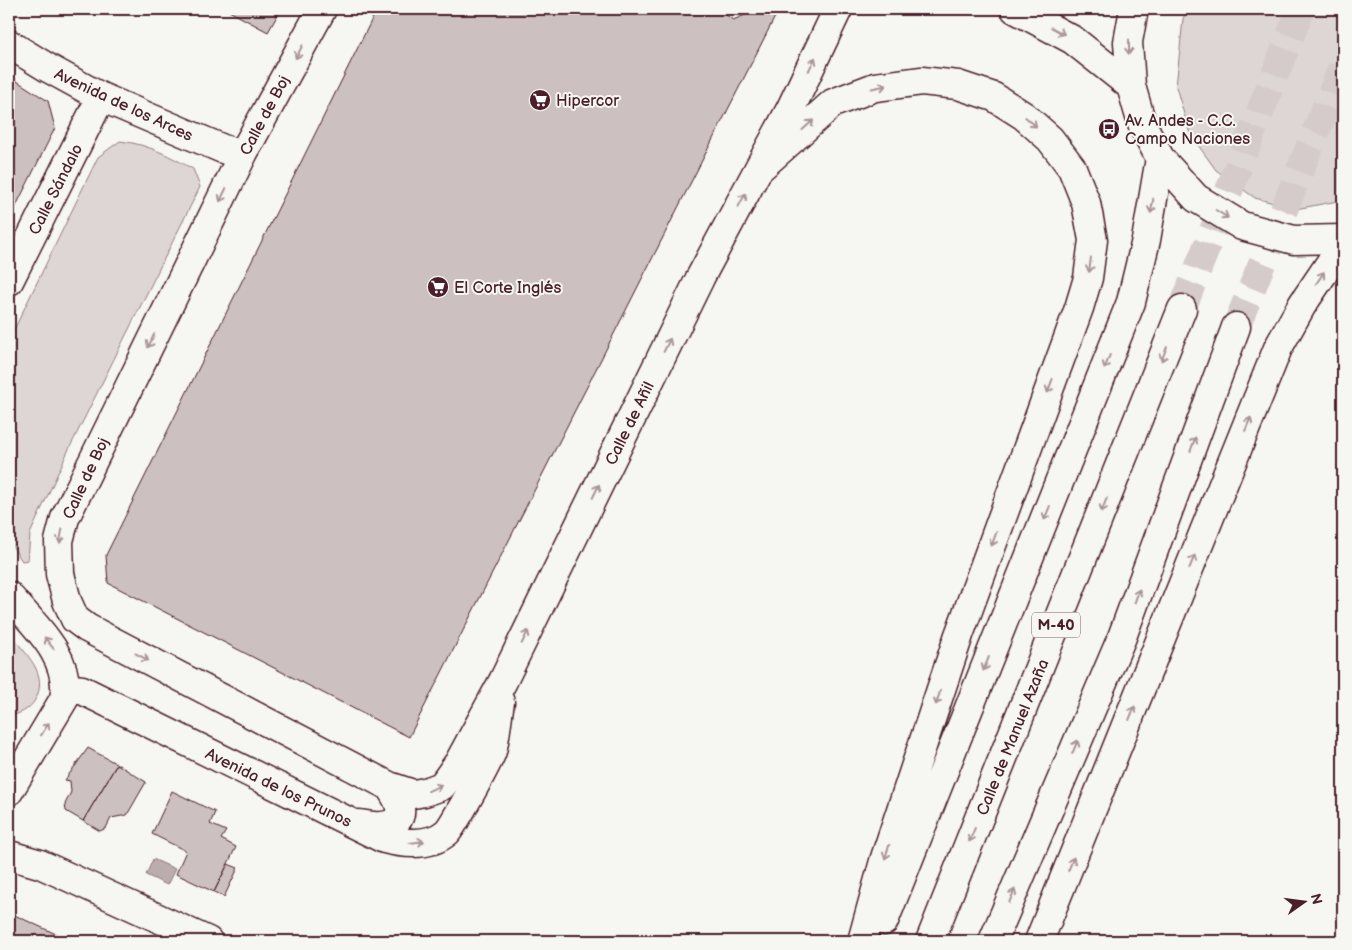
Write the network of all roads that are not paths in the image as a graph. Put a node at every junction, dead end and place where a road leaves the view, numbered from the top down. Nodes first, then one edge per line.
1 (322, 9) edge
2 (838, 9) edge
3 (1015, 9) edge
4 (1134, 9) edge
5 (9, 44) edge
6 (1131, 86) junction
7 (101, 97) junction
8 (244, 152) junction
9 (1160, 158) junction
10 (759, 169) junction
11 (1343, 239) edge
12 (1343, 244) edge
13 (9, 281) edge
14 (1182, 309) tunnel mouth
15 (1236, 327) tunnel mouth
16 (9, 596) edge
17 (503, 681) junction
18 (66, 688) junction
19 (13, 774) edge
20 (389, 786) junction
21 (356, 824) junction
22 (9, 854) edge
23 (208, 941) edge
24 (862, 941) edge
25 (877, 941) edge
26 (930, 941) edge
27 (993, 941) edge
28 (1039, 941) edge

1 -> 8 main road, Calle de Boj
10 -> 2 main road, Calle de Añil
3 -> 6 main road
4 -> 6 main road
5 - 7 main road, Avenida de los Arces
6 - 9 main road
7 - 8 main road, Avenida de los Arces
7 - 13 main road, Calle Sándalo
8 -> 20 main road, Calle de Boj
9 -> 11 main road
9 -> 25 main road
17 -> 10 main road, Calle de Añil
10 -> 24 main road
28 -> 12 main road
14 -> 26 main road, Calle de Manuel Azaña / M-40
27 -> 15 main road
18 -> 16 main road
20 -> 17 main road, Calle de Añil
21 -> 17 main road, Avenida de los Prunos
19 -> 18 main road
18 - 21 main road, Avenida de los Prunos
20 - 21 main road
22 - 23 main road

